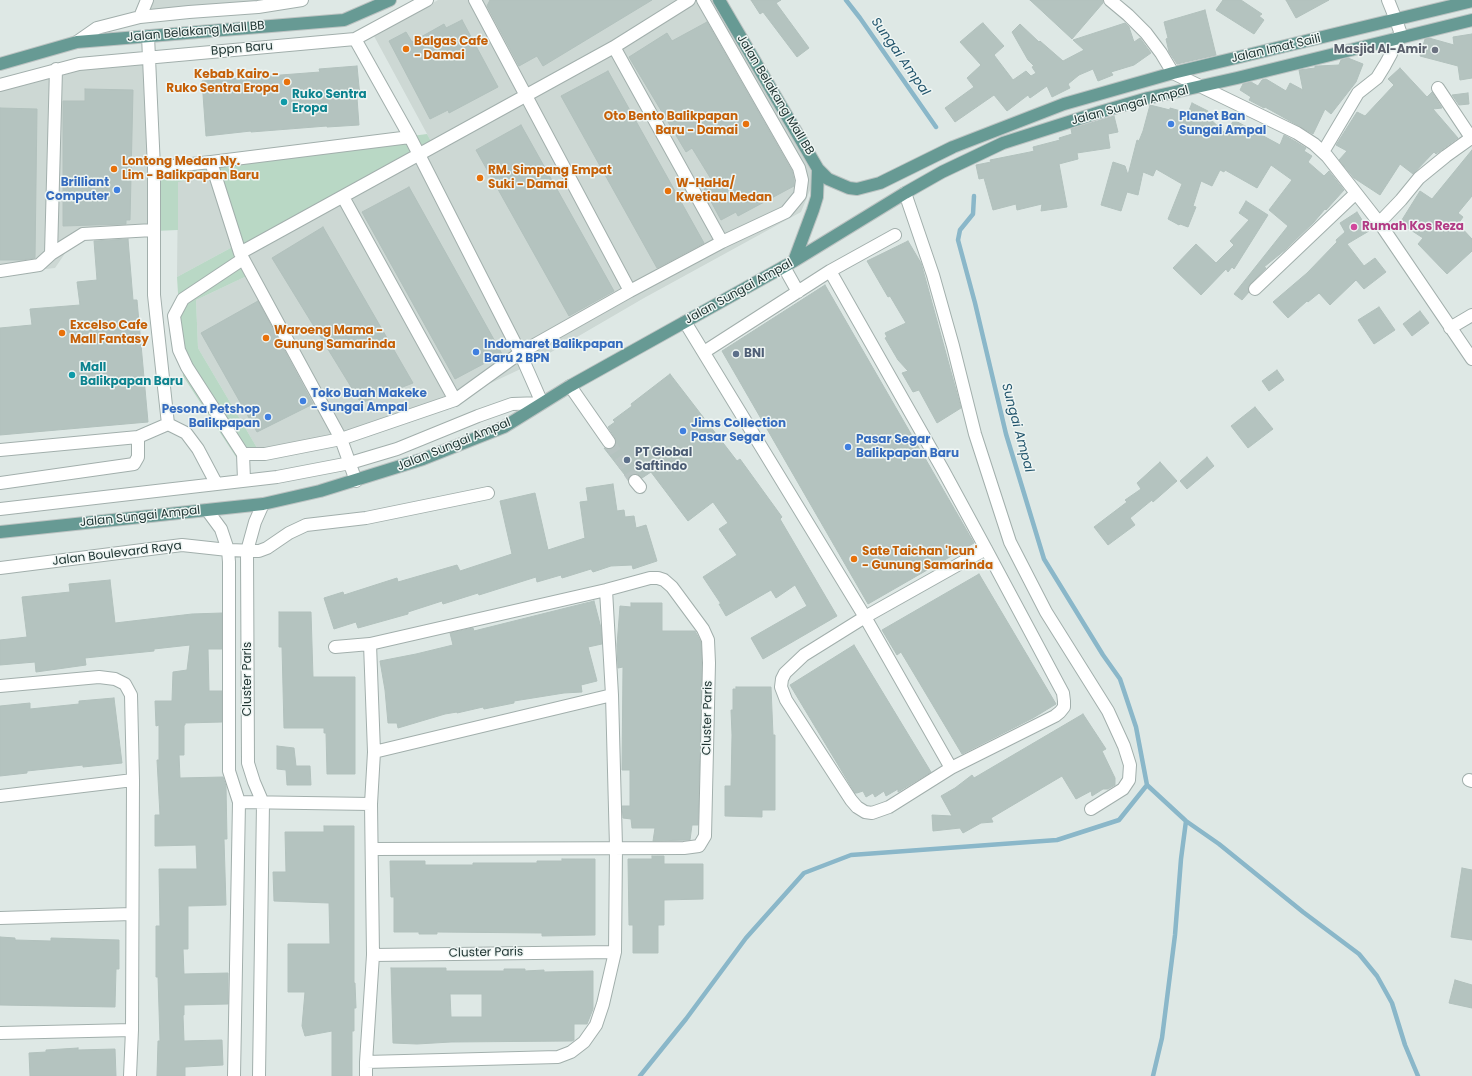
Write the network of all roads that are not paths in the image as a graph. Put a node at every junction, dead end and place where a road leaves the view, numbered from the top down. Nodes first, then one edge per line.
1 (147, 0) edge
2 (302, 0) edge
3 (390, 0) edge
4 (427, 0) edge
5 (475, 0) edge
6 (689, 0) edge
7 (703, 0) edge
8 (720, 0) edge
9 (1110, 0) edge
10 (1388, 0) edge
11 (1472, 1) edge
12 (140, 17) junction
13 (1396, 20) junction
14 (1472, 20) edge
15 (148, 36) junction
16 (1398, 38) junction
17 (355, 39) junction
18 (77, 42) junction
19 (614, 47) junction
20 (149, 58) junction
21 (0, 64) edge
22 (56, 70) junction
23 (1173, 73) junction
24 (0, 85) edge
25 (1202, 86) junction
26 (1438, 88) dead end
27 (526, 96) junction
28 (1003, 127) junction
29 (410, 137) junction
30 (1472, 138) edge
31 (1009, 141) junction
32 (1323, 152) junction
33 (419, 155) junction
34 (211, 162) junction
35 (154, 168) junction
36 (818, 169) junction
37 (837, 184) joint
38 (905, 193) junction
39 (1356, 193) junction
40 (343, 197) junction
41 (1379, 222) junction
42 (153, 230) junction
43 (895, 235) dead end
44 (722, 242) junction
45 (51, 254) junction
46 (242, 256) junction
47 (789, 264) junction
48 (830, 271) junction
49 (0, 272) edge
50 (1255, 289) dead end
51 (630, 291) junction
52 (798, 292) junction
53 (1472, 314) edge
54 (685, 322) junction
55 (1450, 328) junction
56 (704, 352) junction
57 (520, 353) junction
58 (1472, 359) edge
59 (570, 386) junction
60 (456, 400) junction
61 (542, 404) junction
62 (168, 424) junction
63 (138, 437) junction
64 (341, 439) junction
65 (609, 442) tunnel mouth
66 (0, 450) edge
67 (243, 454) junction
68 (350, 462) junction
69 (244, 480) junction
70 (356, 481) junction
71 (0, 483) edge
72 (216, 484) junction
73 (488, 493) dead end
74 (262, 504) junction
75 (0, 509) edge
76 (207, 510) junction
77 (0, 532) edge
78 (986, 549) junction
79 (247, 551) junction
80 (229, 556) junction
81 (0, 568) edge
82 (606, 590) junction
83 (248, 613) junction
84 (230, 615) junction
85 (865, 617) junction
86 (370, 644) junction
87 (334, 647) dead end
88 (0, 686) edge
89 (612, 695) junction
90 (374, 752) junction
91 (951, 768) junction
92 (133, 780) junction
93 (0, 796) edge
94 (239, 802) junction
95 (263, 803) junction
96 (371, 804) junction
97 (1090, 808) dead end
98 (616, 847) junction
99 (372, 849) junction
100 (132, 914) junction
101 (0, 918) edge
102 (615, 952) junction
103 (373, 954) junction
104 (132, 1030) junction
105 (0, 1033) edge
106 (366, 1062) junction
107 (130, 1076) edge
108 (234, 1076) edge
109 (259, 1076) edge
110 (366, 1076) edge

1 - 12 street
2 - 12 street
3 - 15 main road, Jalan Belakang Mall BB
4 - 17 street
5 - 27 street
6 - 19 street
7 - 44 street
8 - 36 main road, Jalan Belakang Mall BB
9 - 23 street
10 - 13 street
11 - 13 main road, Jalan Imat Saili
12 - 18 street
13 - 16 street
13 - 23 main road, Jalan Imat Saili
14 - 16 main road, Jalan Imat Saili
15 - 18 main road, Jalan Belakang Mall BB
15 - 20 street
16 - 25 main road, Jalan Imat Saili
16 - 32 street
17 - 20 street, Bppn Baru
17 - 29 street
18 - 21 main road, Jalan Belakang Mall BB
19 - 27 street
19 - 44 street
20 - 22 street, Bppn Baru
20 - 35 street
22 - 24 street, Bppn Baru
22 - 45 street
23 - 25 street
23 - 28 main road, Jalan Sungai Ampal
25 - 31 main road, Jalan Sungai Ampal
25 - 32 street, Jalan Sungai Ampal
26 - 30 street
27 - 33 street
27 - 51 street
28 - 31 main road
28 - 37 main road, Jalan Sungai Ampal
29 - 33 street
29 - 34 street
30 - 41 street
31 - 38 main road, Jalan Sungai Ampal
32 - 39 street, Jalan Sungai Ampal
33 - 40 street
33 - 57 street
34 - 35 street
34 - 46 street
35 - 42 street
36 - 37 main road, Jalan Belakang Mall BB
36 - 47 main road
38 - 47 main road, Jalan Sungai Ampal
38 - 97 street
39 - 41 street, Jalan Sungai Ampal
39 - 50 street
40 - 46 street
40 - 60 street
41 - 55 street, Jalan Sungai Ampal
42 - 45 street
42 - 62 street
43 - 48 street
44 - 51 street
45 - 49 street
46 - 64 street
46 - 67 street
47 - 52 street
47 - 54 main road, Jalan Sungai Ampal
48 - 52 street
48 - 78 street
51 - 57 street
52 - 56 street
53 - 55 street
54 - 56 street
54 - 59 main road, Jalan Sungai Ampal
55 - 58 street, Jalan Sungai Ampal
56 - 85 street
57 - 60 street
57 - 61 street
59 - 61 main road, Jalan Sungai Ampal
59 - 65 street
60 - 64 street
61 - 68 street
61 - 70 main road, Jalan Sungai Ampal
62 - 63 street
62 - 72 street
63 - 66 street
63 - 71 street
64 - 67 street
64 - 68 street
67 - 69 street
68 - 69 street
68 - 70 street
69 - 72 street
70 - 74 main road, Jalan Sungai Ampal
72 - 75 street
73 - 79 street, Jalan Boulevard Raya
74 - 76 main road, Jalan Sungai Ampal
74 - 79 street, Cluster Paris
76 - 77 main road, Jalan Sungai Ampal
76 - 80 street, Cluster Paris
78 - 85 street
78 - 91 street
79 - 80 street, Jalan Boulevard Raya
79 - 83 street, Cluster Paris
80 - 81 street, Jalan Boulevard Raya
80 - 84 street, Cluster Paris
82 - 86 street, Cluster Paris
82 - 89 street
82 - 98 street, Cluster Paris
83 - 84 street
83 - 95 street, Cluster Paris
84 - 94 street, Cluster Paris
85 - 91 street
85 - 91 street
86 - 87 street, Cluster Paris
86 - 90 street
88 - 92 street
89 - 90 street
89 - 98 street
90 - 96 street
92 - 93 street
92 - 100 street
94 - 95 street
94 - 108 street, Cluster Paris
95 - 96 street
95 - 109 street, Cluster Paris
96 - 99 street
98 - 99 street, Cluster Paris
98 - 102 street
99 - 103 street
100 - 101 street
100 - 104 street
102 - 103 street, Cluster Paris
102 - 106 street
103 - 106 street
104 - 105 street
104 - 107 street
106 - 110 street

